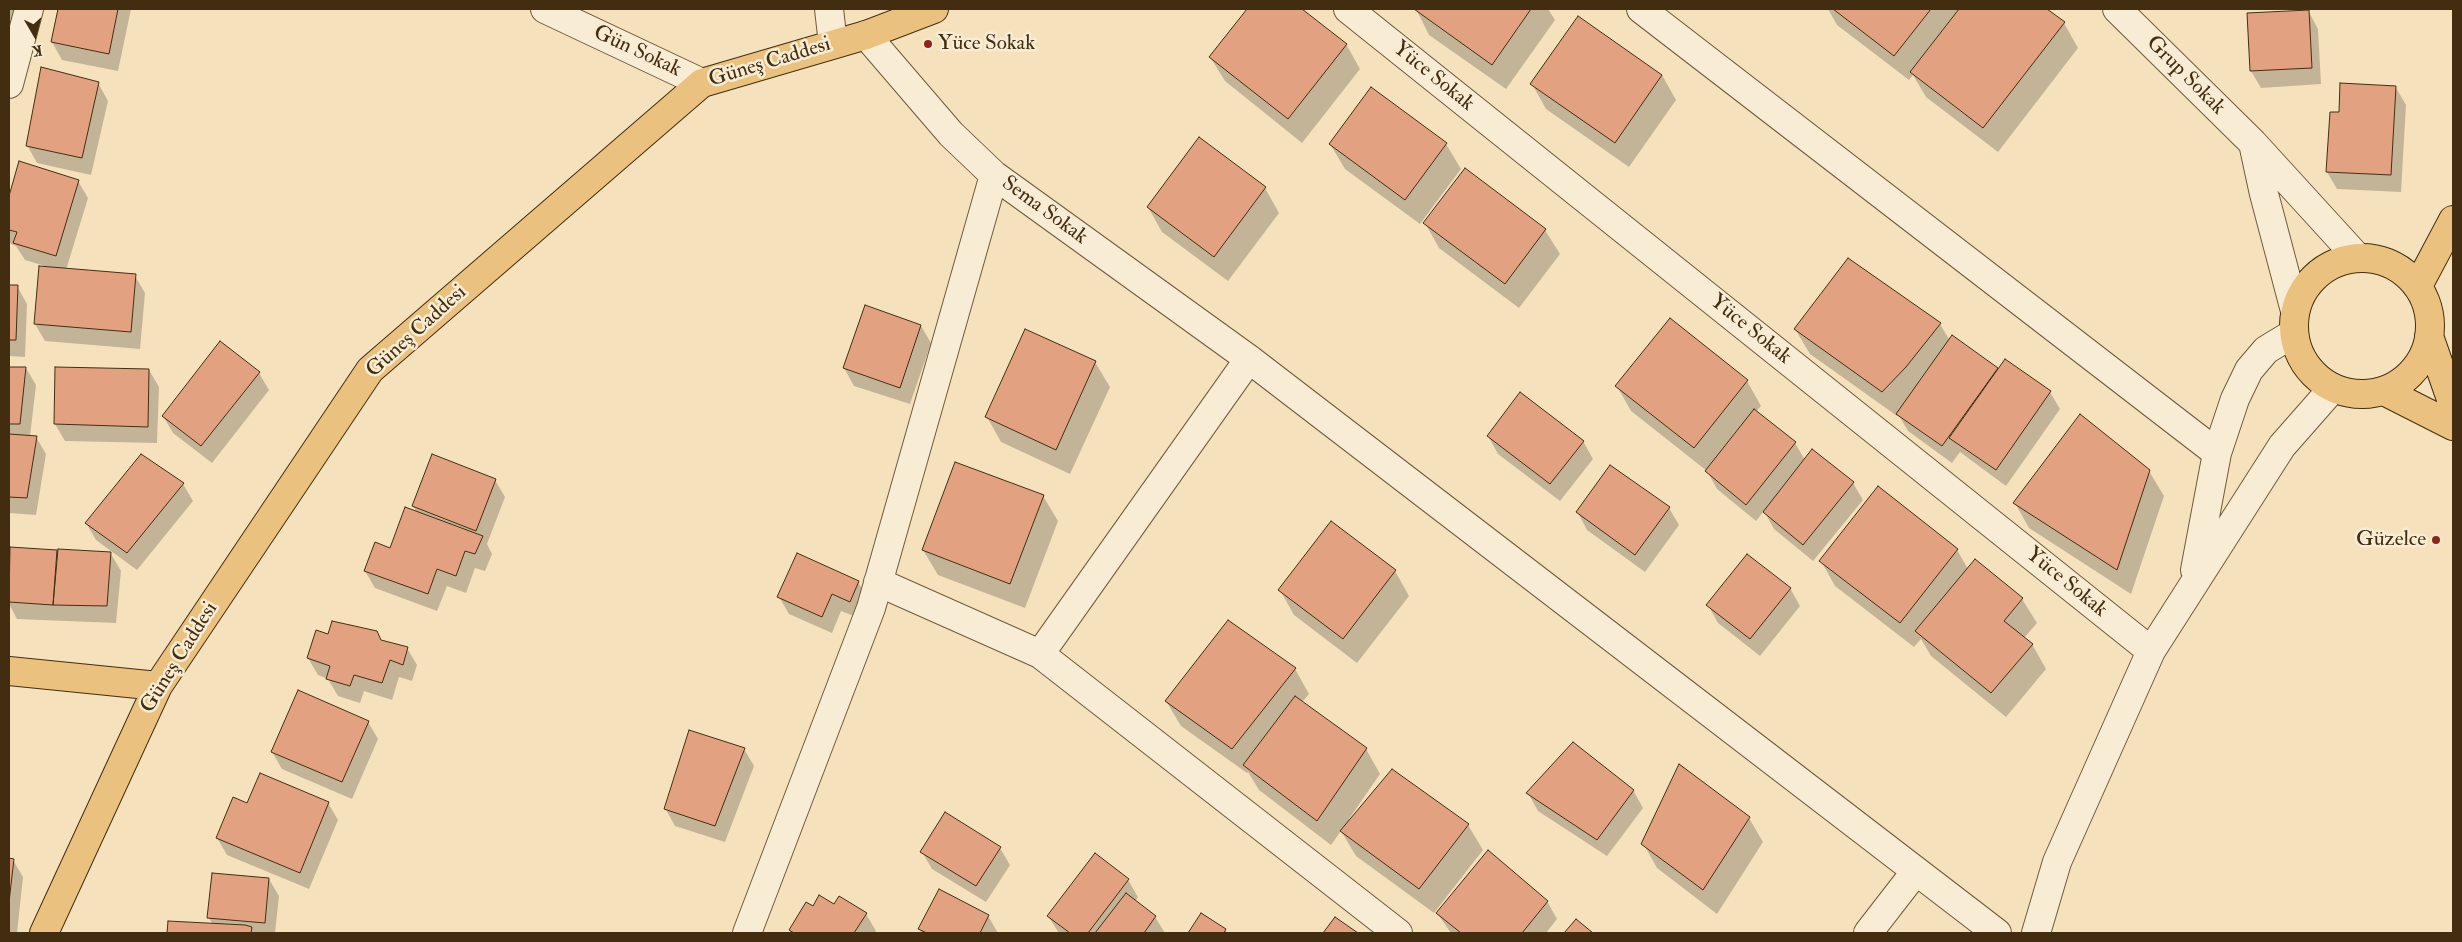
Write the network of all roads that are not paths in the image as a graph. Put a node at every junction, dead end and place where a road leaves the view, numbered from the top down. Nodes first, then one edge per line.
1 (30, 9) edge
2 (546, 9) edge
3 (829, 9) edge
4 (934, 9) edge
5 (1348, 9) edge
6 (1641, 9) edge
7 (2117, 9) edge
8 (866, 35) junction
9 (833, 44) junction
10 (702, 82) junction
11 (9, 84) edge
12 (2253, 144) junction
13 (994, 175) junction
14 (2453, 220) edge
15 (2358, 258) junction
16 (2418, 286) junction
17 (2294, 322) junction
18 (2429, 336) junction
19 (1249, 359) junction
20 (2333, 388) junction
21 (2384, 391) junction
22 (2453, 405) edge
23 (2453, 426) edge
24 (2217, 453) junction
25 (878, 582) junction
26 (2192, 584) junction
27 (2151, 651) junction
28 (1040, 654) junction
29 (9, 671) edge
30 (158, 686) junction
31 (1916, 871) junction
32 (44, 933) edge
33 (747, 933) edge
34 (1398, 933) edge
35 (1868, 933) edge
36 (1997, 933) edge
37 (2036, 933) edge

1 - 11 street
2 - 10 street, Gün Sokak
3 - 9 street
4 - 8 main road, Güneş Caddesi
5 - 27 street, Yüce Sokak
6 - 24 street
7 - 12 street, Grup Sokak
8 - 9 main road, Güneş Caddesi
8 - 13 street, Sema Sokak
9 - 10 main road, Güneş Caddesi
10 - 30 main road, Güneş Caddesi
12 - 15 street, Grup Sokak
12 - 17 street
13 - 19 street, Sema Sokak
13 - 25 street
14 - 16 main road
15 - 16 main road
15 - 17 main road
16 - 18 main road
17 - 20 main road
17 - 24 street
18 - 21 main road
18 - 22 main road
19 - 28 street
19 - 31 street, Sema Sokak
20 - 21 main road
20 - 26 street
21 - 23 main road
24 - 26 street
25 - 28 street
25 - 33 street
26 - 27 street
27 - 37 street
28 - 34 street
29 - 30 main road
30 - 32 main road, Güneş Caddesi
31 - 35 street
31 - 36 street, Sema Sokak

